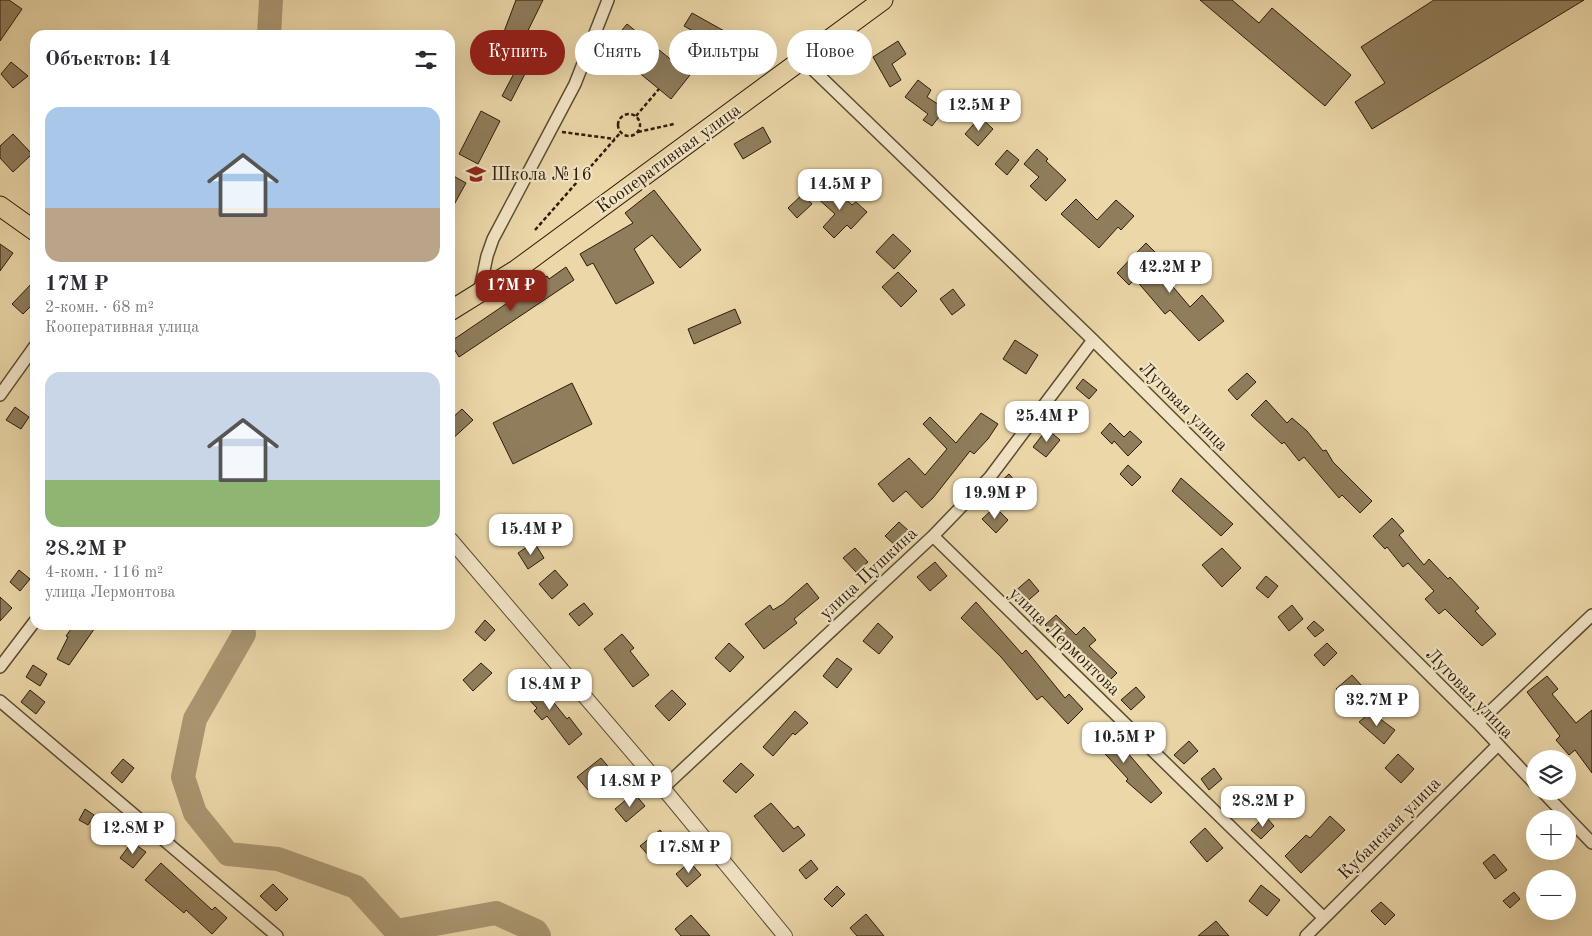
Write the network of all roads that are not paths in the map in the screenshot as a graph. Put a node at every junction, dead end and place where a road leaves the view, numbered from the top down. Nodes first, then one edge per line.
1 (608, 0) edge
2 (883, 0) edge
3 (842, 30) edge
4 (787, 70) edge
5 (819, 75) edge
6 (0, 206) edge
7 (30, 227) edge
8 (479, 294) junction
9 (455, 308) edge
10 (1093, 340) junction
11 (30, 353) edge
12 (0, 395) edge
13 (933, 536) junction
14 (455, 545) edge
15 (1592, 615) edge
16 (30, 628) edge
17 (0, 667) edge
18 (0, 701) edge
19 (1478, 724) junction
20 (1497, 746) junction
21 (1526, 775) edge
22 (663, 788) junction
23 (1551, 800) edge
24 (1592, 843) edge
25 (1324, 918) junction
26 (277, 936) edge
27 (785, 936) edge
28 (1306, 936) edge

1 - 8 street
2 - 3 main road, Кооперативная улица
4 - 8 main road, Кооперативная улица
5 - 10 street, Луговая улица
6 - 7 main road
8 - 9 main road, Кооперативная улица
10 - 13 street, улица Пушкина
10 - 19 street, Луговая улица
11 - 12 street
13 - 22 street, улица Пушкина
13 - 25 street, улица Лермонтова
14 - 22 street
15 - 19 street
16 - 17 street
18 - 26 street
19 - 20 street, Луговая улица
20 - 21 street, Луговая улица
20 - 25 street, Кубанская улица
22 - 27 street
23 - 24 street
25 - 28 street, Кубанская улица

